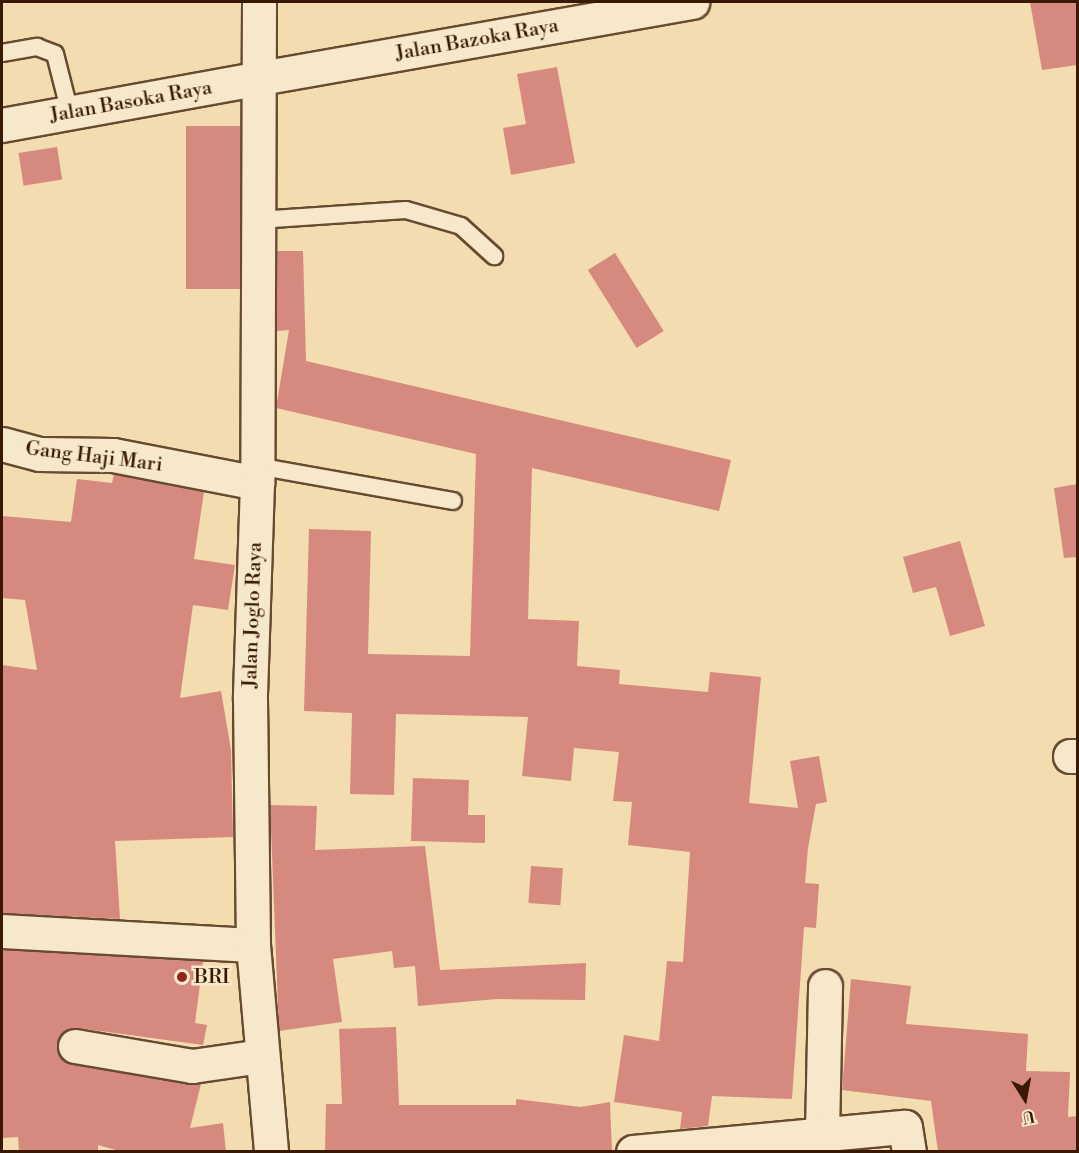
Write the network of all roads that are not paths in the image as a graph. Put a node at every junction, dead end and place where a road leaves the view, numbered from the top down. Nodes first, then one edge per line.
1 (259, 2) edge
2 (692, 2) edge
3 (2, 53) edge
4 (261, 70) junction
5 (70, 113) junction
6 (2, 125) edge
7 (258, 220) junction
8 (494, 256) dead end
9 (2, 444) edge
10 (257, 475) junction
11 (453, 501) dead end
12 (2, 931) edge
13 (253, 945) junction
14 (825, 986) dead end
15 (75, 1046) dead end
16 (261, 1056) junction
17 (822, 1132) junction
18 (777, 1143) edge
19 (271, 1152) edge
20 (633, 1152) edge
21 (909, 1152) edge

1 - 4 street, Jalan Joglo Raya
2 - 4 street, Jalan Bazoka Raya
3 - 5 lane
4 - 5 street, Jalan Basoka Raya
4 - 7 street, Jalan Joglo Raya
5 - 6 street, Jalan Basoka Raya
7 - 8 lane
7 - 10 street, Jalan Joglo Raya
9 - 10 street, Gang Haji Mari
10 - 11 lane
10 - 13 street, Jalan Joglo Raya
12 - 13 street
13 - 16 street, Jalan Joglo Raya
14 - 17 street
15 - 16 street
16 - 19 street, Jalan Joglo Raya
17 - 18 street
17 - 21 street
18 - 20 street

